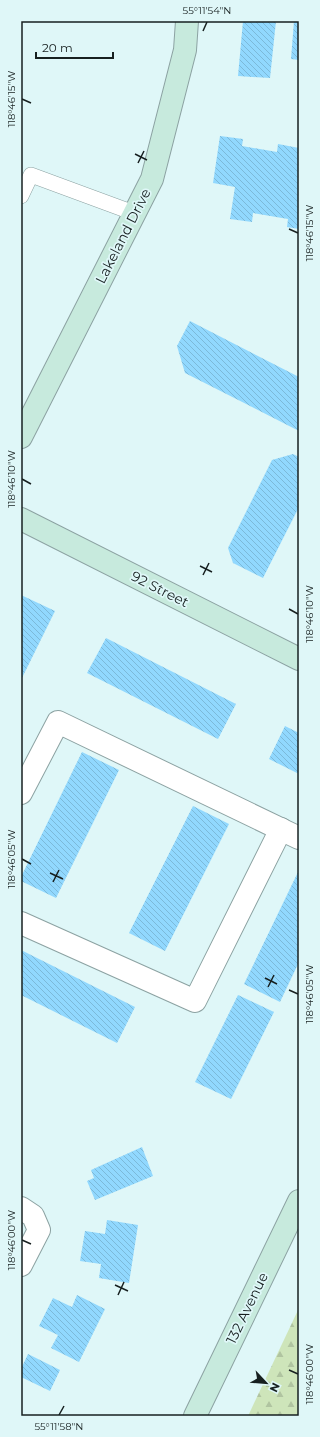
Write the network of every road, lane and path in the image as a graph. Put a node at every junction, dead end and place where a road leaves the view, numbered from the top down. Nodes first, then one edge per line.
1 (187, 21) edge
2 (21, 196) edge
3 (134, 213) junction
4 (21, 437) edge
5 (21, 519) edge
6 (299, 659) edge
7 (21, 793) edge
8 (290, 834) edge
9 (21, 923) edge
10 (299, 1201) edge
11 (27, 1213) edge
12 (21, 1266) edge
13 (195, 1416) edge

1 - 3 street, Lakeland Drive
2 - 3 lane
3 - 4 street, Lakeland Drive
5 - 6 street, 92 Street
7 - 8 street
8 - 9 street
10 - 13 street, 132 Avenue
11 - 12 street

